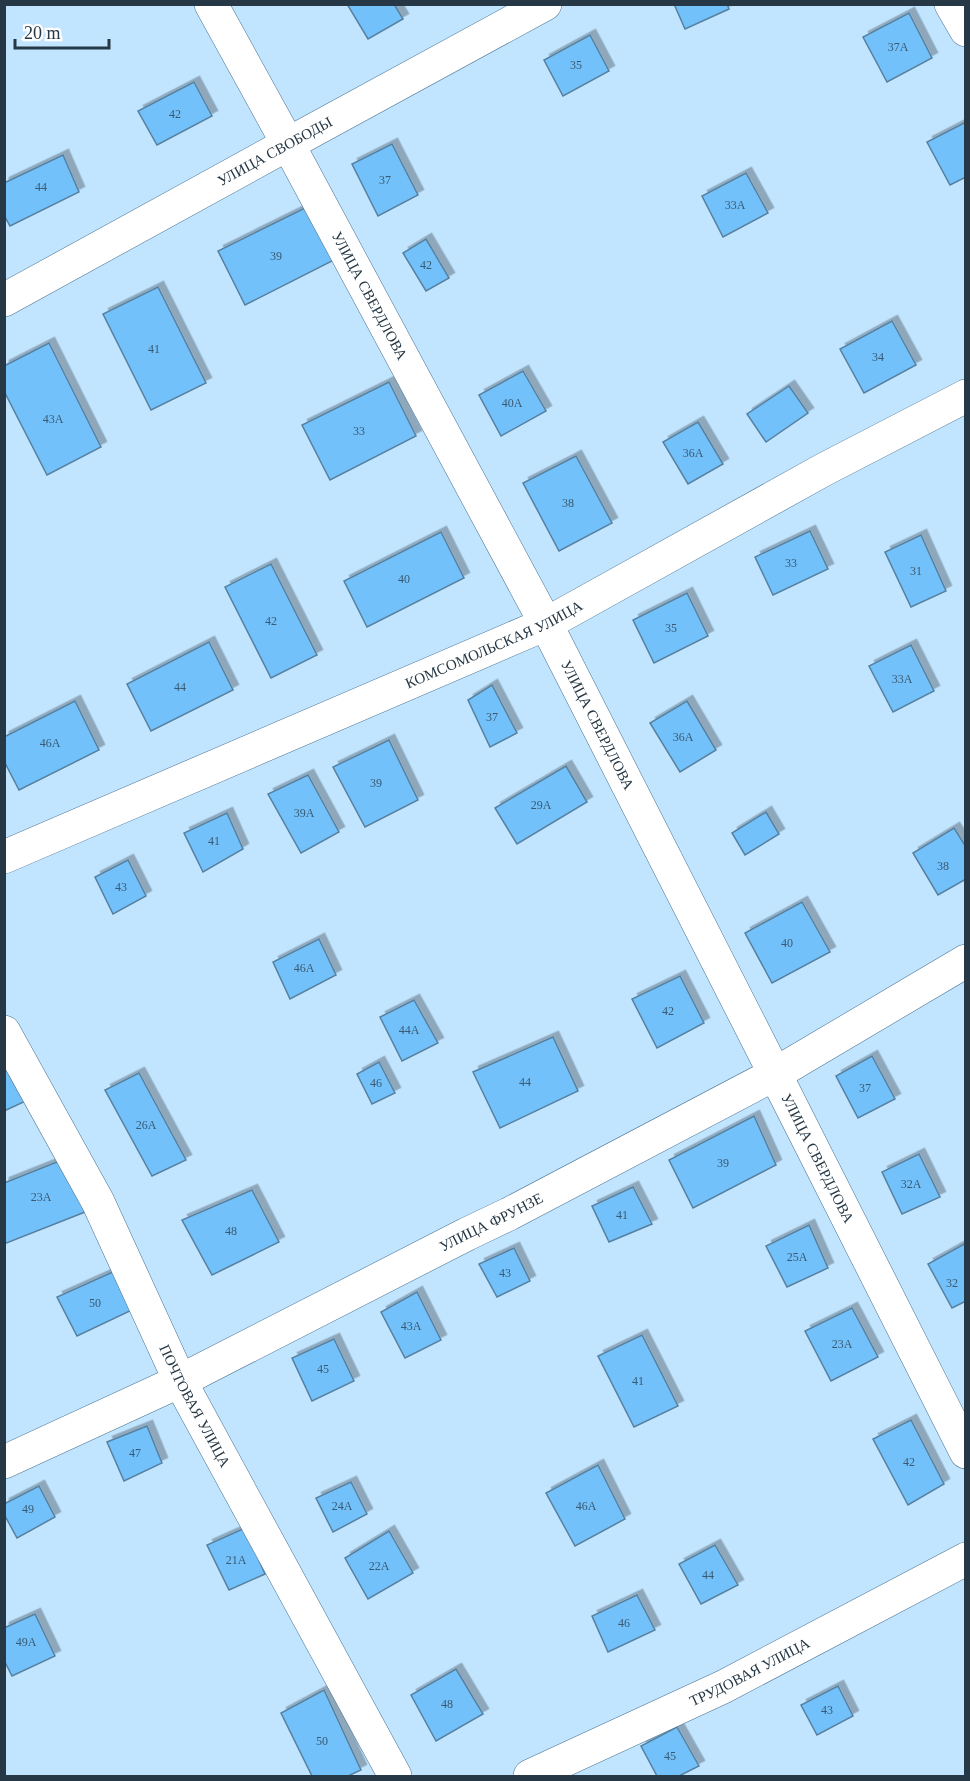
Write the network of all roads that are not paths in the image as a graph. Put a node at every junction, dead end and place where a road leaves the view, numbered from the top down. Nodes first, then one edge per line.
1 (211, 4) edge
2 (545, 4) edge
3 (951, 4) edge
4 (966, 30) edge
5 (288, 144) junction
6 (4, 300) edge
7 (966, 396) edge
8 (546, 624) junction
9 (4, 857) edge
10 (966, 961) edge
11 (4, 1032) edge
12 (775, 1074) junction
13 (180, 1381) junction
14 (966, 1452) edge
15 (4, 1462) edge
16 (966, 1559) edge
17 (395, 1776) edge
18 (530, 1776) edge

1 - 5 street, УЛИЦА СВЕРДЛОВА
2 - 5 street, УЛИЦА СВОБОДЫ
3 - 4 street
5 - 6 street, УЛИЦА СВОБОДЫ
5 - 8 street, УЛИЦА СВЕРДЛОВА
7 - 8 street, КОМСОМОЛЬСКАЯ УЛИЦА
8 - 9 street, КОМСОМОЛЬСКАЯ УЛИЦА
8 - 12 street, УЛИЦА СВЕРДЛОВА
10 - 12 street, УЛИЦА ФРУНЗЕ
11 - 13 street, ПОЧТОВАЯ УЛИЦА
12 - 13 street, УЛИЦА ФРУНЗЕ
12 - 14 street, УЛИЦА СВЕРДЛОВА
13 - 15 street, УЛИЦА ФРУНЗЕ
13 - 17 street, ПОЧТОВАЯ УЛИЦА
16 - 18 street, ТРУДОВАЯ УЛИЦА

